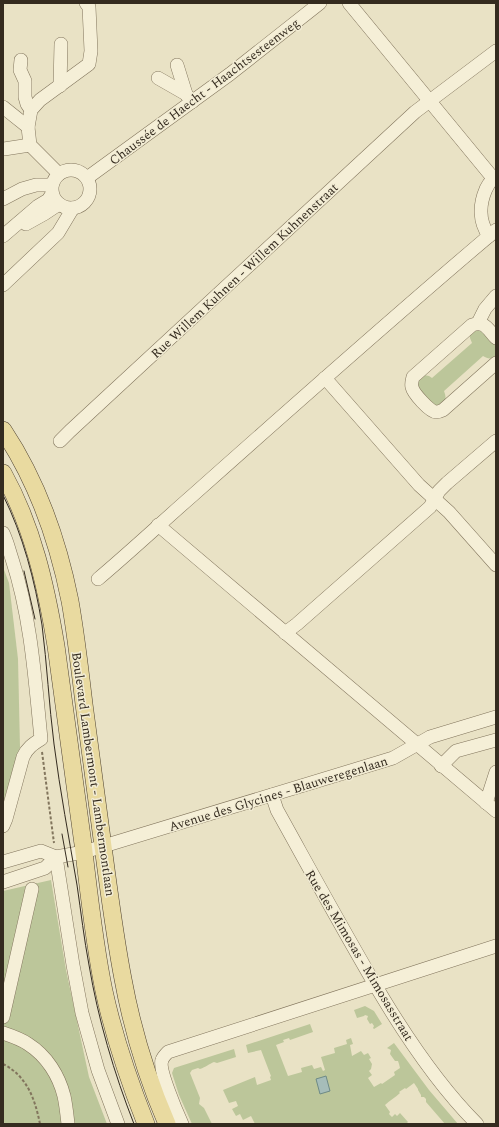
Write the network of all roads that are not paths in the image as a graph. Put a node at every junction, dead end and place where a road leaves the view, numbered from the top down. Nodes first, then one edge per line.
1 (86, 3) edge
2 (320, 3) edge
3 (349, 3) edge
4 (61, 44) dead end
5 (496, 51) edge
6 (21, 60) dead end
7 (177, 65) dead end
8 (158, 78) dead end
9 (60, 86) junction
10 (189, 98) junction
11 (430, 100) junction
12 (3, 107) edge
13 (31, 110) junction
14 (28, 127) junction
15 (30, 145) junction
16 (4, 149) edge
17 (59, 174) junction
18 (87, 178) junction
19 (495, 178) edge
20 (52, 189) junction
21 (3, 199) edge
22 (60, 205) junction
23 (73, 208) junction
24 (493, 234) edge
25 (5, 235) edge
26 (3, 285) edge
27 (496, 296) edge
28 (478, 323) junction
29 (496, 338) edge
30 (496, 362) edge
31 (325, 378) junction
32 (3, 430) edge
33 (60, 441) dead end
34 (496, 441) edge
35 (3, 473) edge
36 (435, 498) junction
37 (158, 526) junction
38 (3, 533) edge
39 (496, 565) edge
40 (98, 579) dead end
41 (285, 633) junction
42 (496, 716) edge
43 (496, 740) edge
44 (417, 745) junction
45 (441, 766) junction
46 (496, 772) edge
47 (272, 795) junction
48 (491, 807) edge
49 (3, 826) edge
50 (103, 846) junction
51 (84, 852) junction
52 (56, 857) junction
53 (3, 862) edge
54 (3, 882) edge
55 (32, 889) dead end
56 (496, 946) edge
57 (375, 986) junction
58 (3, 1017) edge
59 (3, 1033) edge
60 (68, 1124) edge
61 (118, 1124) edge
62 (146, 1124) edge
63 (167, 1124) edge
64 (182, 1124) edge
65 (477, 1124) edge

1 - 9 street
2 - 10 street, Chaussée de Haecht - Haachtsesteenweg
3 - 11 street
4 - 9 street
5 - 11 street, Rue Willem Kuhnen - Willem Kuhnenstraat
6 - 13 street
7 - 10 street
8 - 10 street
9 - 13 street
10 - 18 street, Chaussée de Haecht - Haachtsesteenweg
11 - 19 street
11 - 33 street, Rue Willem Kuhnen - Willem Kuhnenstraat
12 - 14 street
13 - 14 street
14 - 15 street
15 - 16 street
15 - 17 street
17 - 18 street
17 - 20 street
18 - 23 street
19 - 24 street
20 - 21 street
20 - 22 street
20 - 25 street
22 - 23 street
22 - 25 street
23 - 26 street
24 - 31 street
27 - 28 street
28 - 29 street
28 - 30 street
31 - 36 street
31 - 37 street
32 - 50 main road, Boulevard Lambermont - Lambermontlaan
34 - 36 street
35 - 51 main road, Boulevard Lambermont - Lambermontlaan
36 - 39 street
36 - 41 street
37 - 40 street
37 - 41 street
38 - 49 street
41 - 44 street
42 - 44 street, Avenue des Glycines - Blauweregenlaan
43 - 45 street
44 - 45 street
44 - 47 street, Avenue des Glycines - Blauweregenlaan
45 - 48 street
46 - 48 street
47 - 50 street, Avenue des Glycines - Blauweregenlaan
47 - 57 street, Rue des Mimosas - Mimosasstraat
50 - 51 street, Avenue des Glycines - Blauweregenlaan
50 - 63 main road, Boulevard Lambermont - Lambermontlaan
51 - 52 street, Avenue des Glycines - Blauweregenlaan
51 - 62 main road, Boulevard Lambermont - Lambermontlaan
52 - 53 street
52 - 54 street
52 - 61 street
55 - 58 street
56 - 57 street
57 - 64 street
57 - 65 street, Rue des Mimosas - Mimosasstraat
59 - 60 street

